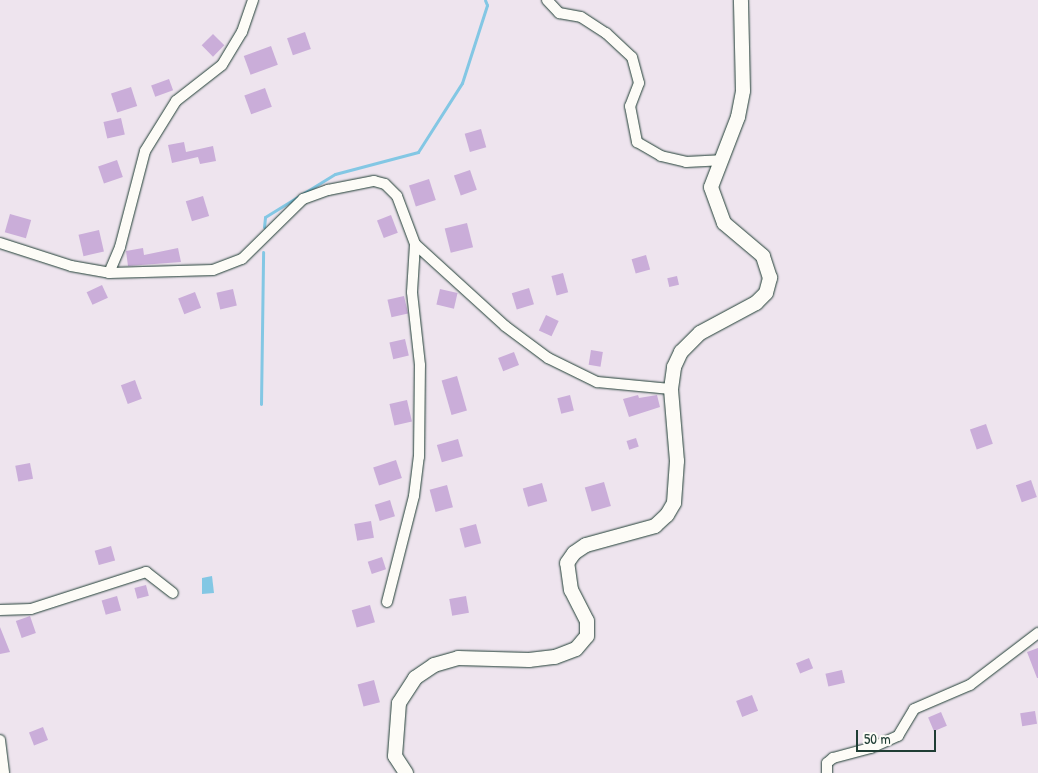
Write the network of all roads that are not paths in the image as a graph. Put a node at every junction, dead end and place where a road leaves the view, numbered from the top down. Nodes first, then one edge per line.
1 (253, 0) edge
2 (547, 0) edge
3 (741, 0) edge
4 (720, 160) junction
5 (0, 243) edge
6 (415, 244) junction
7 (109, 273) junction
8 (671, 389) junction
9 (173, 593) dead end
10 (387, 602) dead end
11 (0, 610) edge
12 (1038, 633) edge
13 (0, 740) edge
14 (4, 773) edge
15 (406, 773) edge
16 (827, 773) edge

1 - 7 street
2 - 4 street
3 - 4 main road
4 - 8 main road
5 - 7 street
6 - 7 street
6 - 8 street
6 - 10 street
8 - 15 main road
9 - 11 street
12 - 16 street
13 - 14 street

